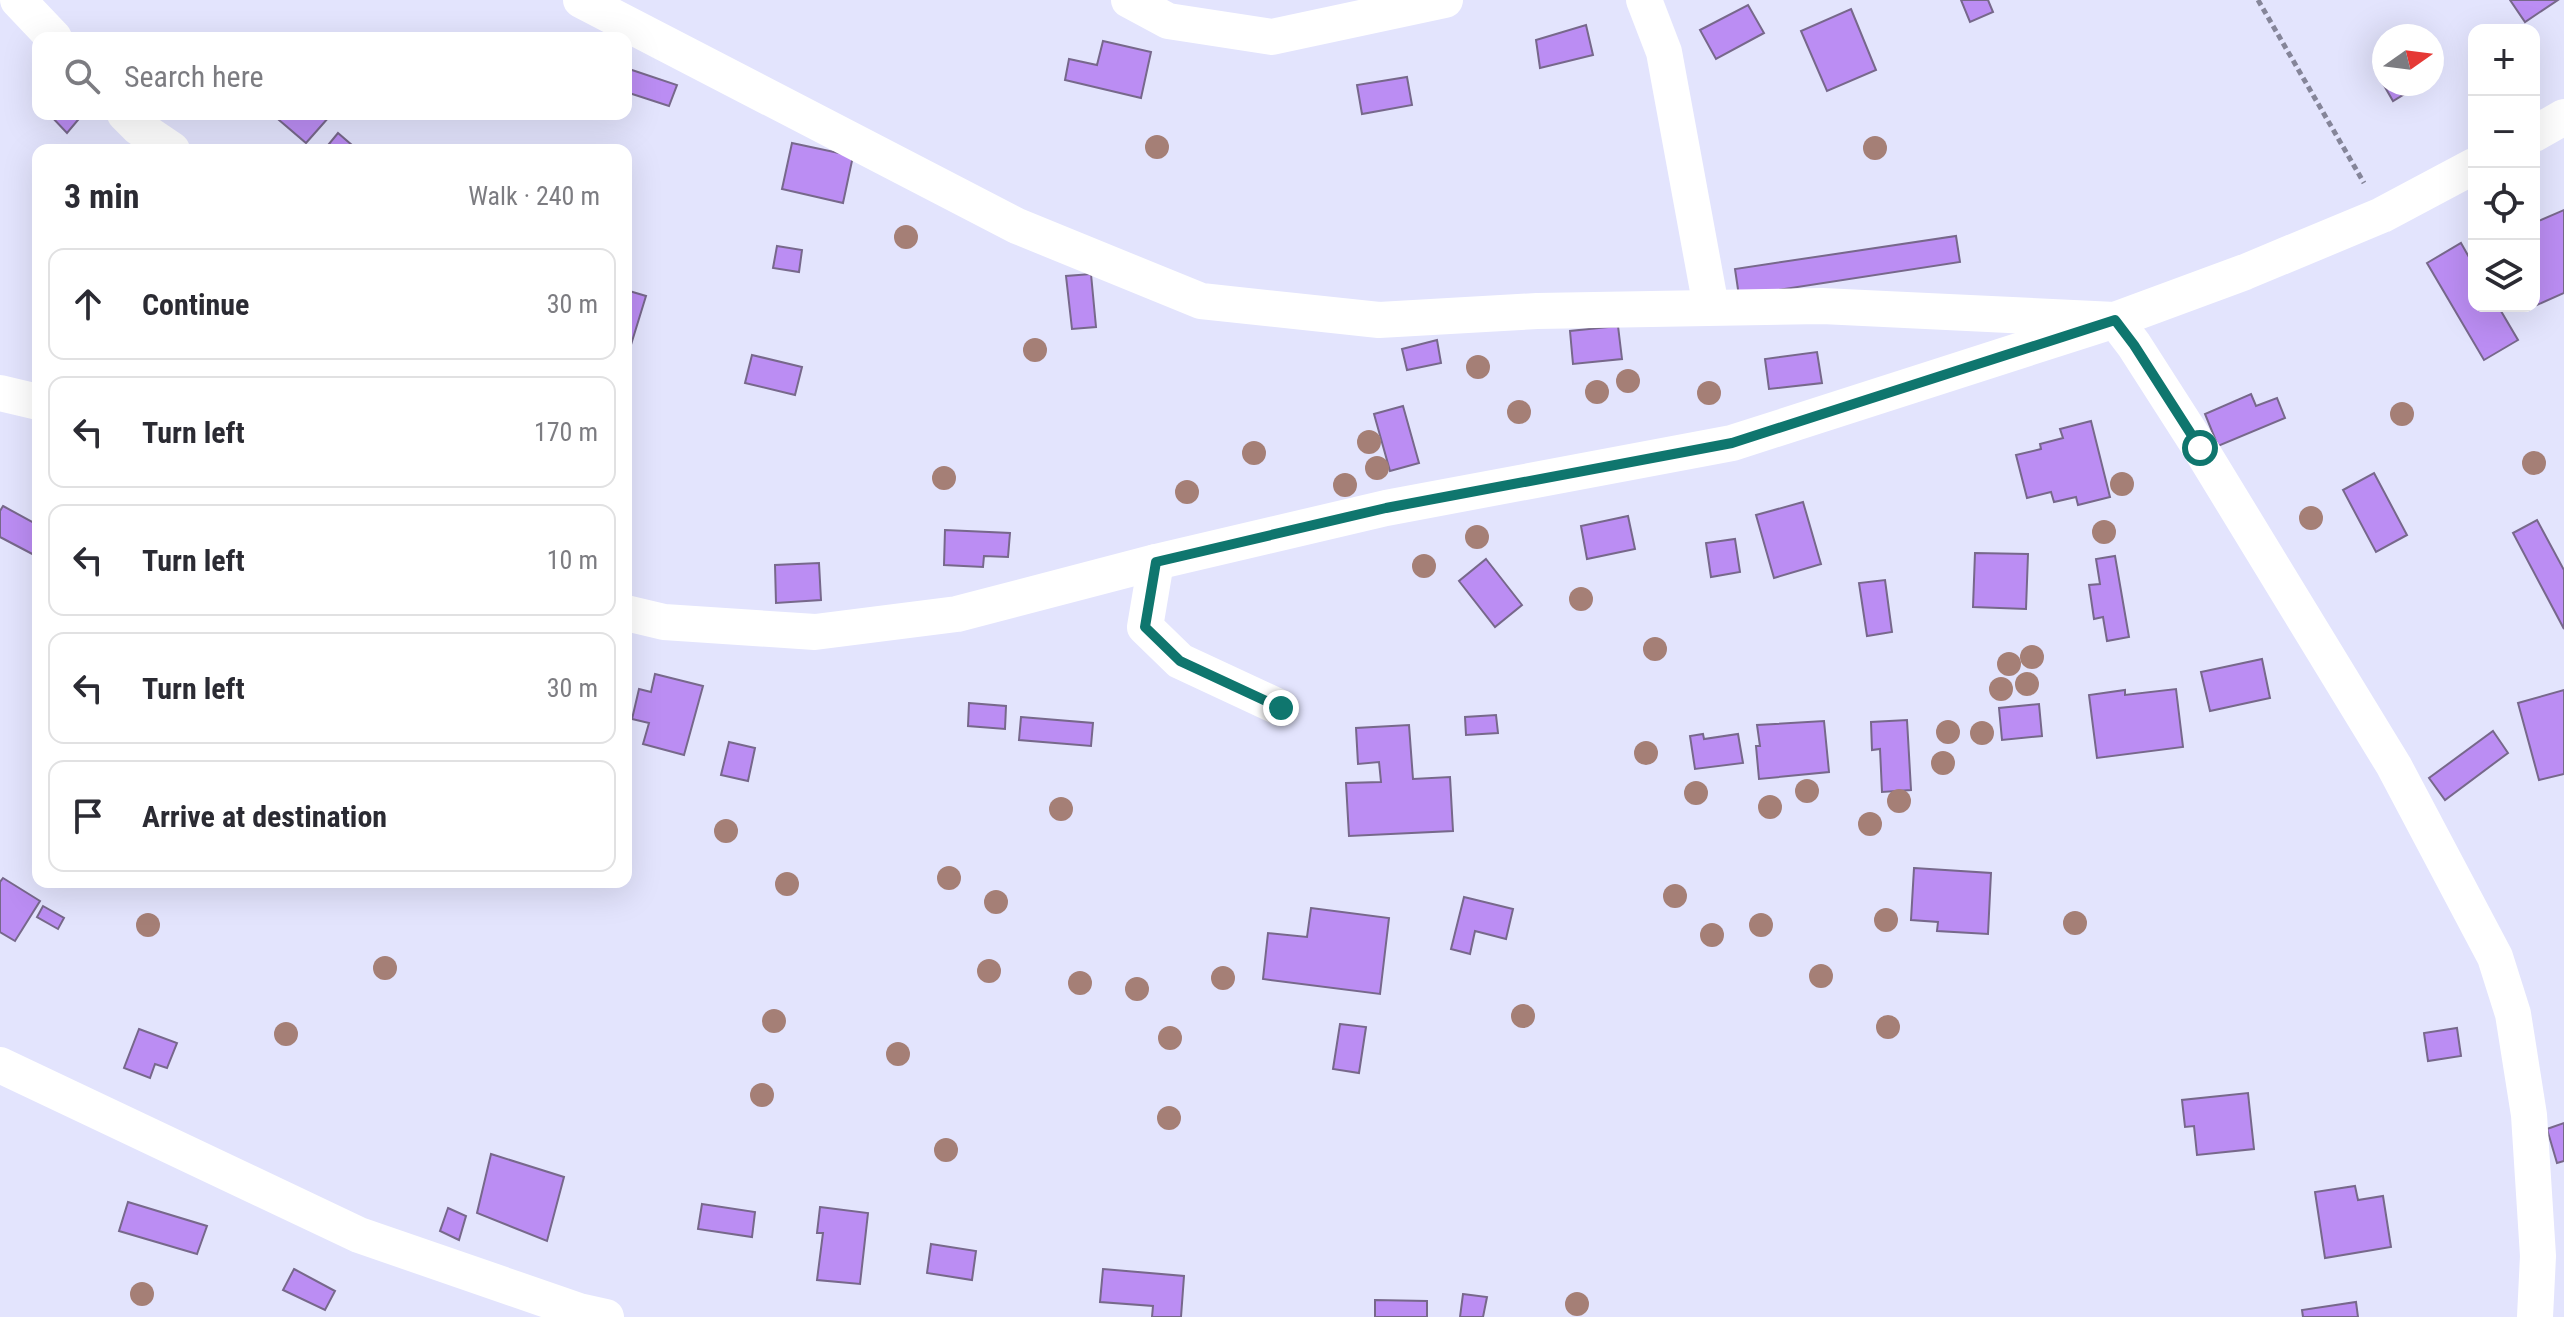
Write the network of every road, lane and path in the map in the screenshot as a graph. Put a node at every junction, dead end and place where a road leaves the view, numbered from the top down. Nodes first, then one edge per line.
1 (18, 0) edge
2 (581, 0) edge
3 (1129, 0) edge
4 (1445, 0) edge
5 (1644, 0) edge
6 (2258, 0) edge
7 (48, 32) edge
8 (2564, 117) edge
9 (131, 120) edge
10 (2540, 131) edge
11 (163, 144) edge
12 (2470, 168) edge
13 (2382, 215) junction
14 (1711, 307) junction
15 (2115, 320) junction
16 (0, 393) edge
17 (32, 401) edge
18 (1156, 562) junction
19 (632, 614) edge
20 (1281, 708) dead end
21 (0, 1065) edge
22 (606, 1317) edge
23 (2535, 1317) edge

1 - 7 street
2 - 14 street
3 - 4 street
5 - 14 street
6 - 13 path
8 - 10 street
9 - 11 street
12 - 13 street
13 - 15 street
14 - 15 street
15 - 18 street
15 - 23 street
16 - 17 street
18 - 19 street
18 - 20 street
21 - 22 street

